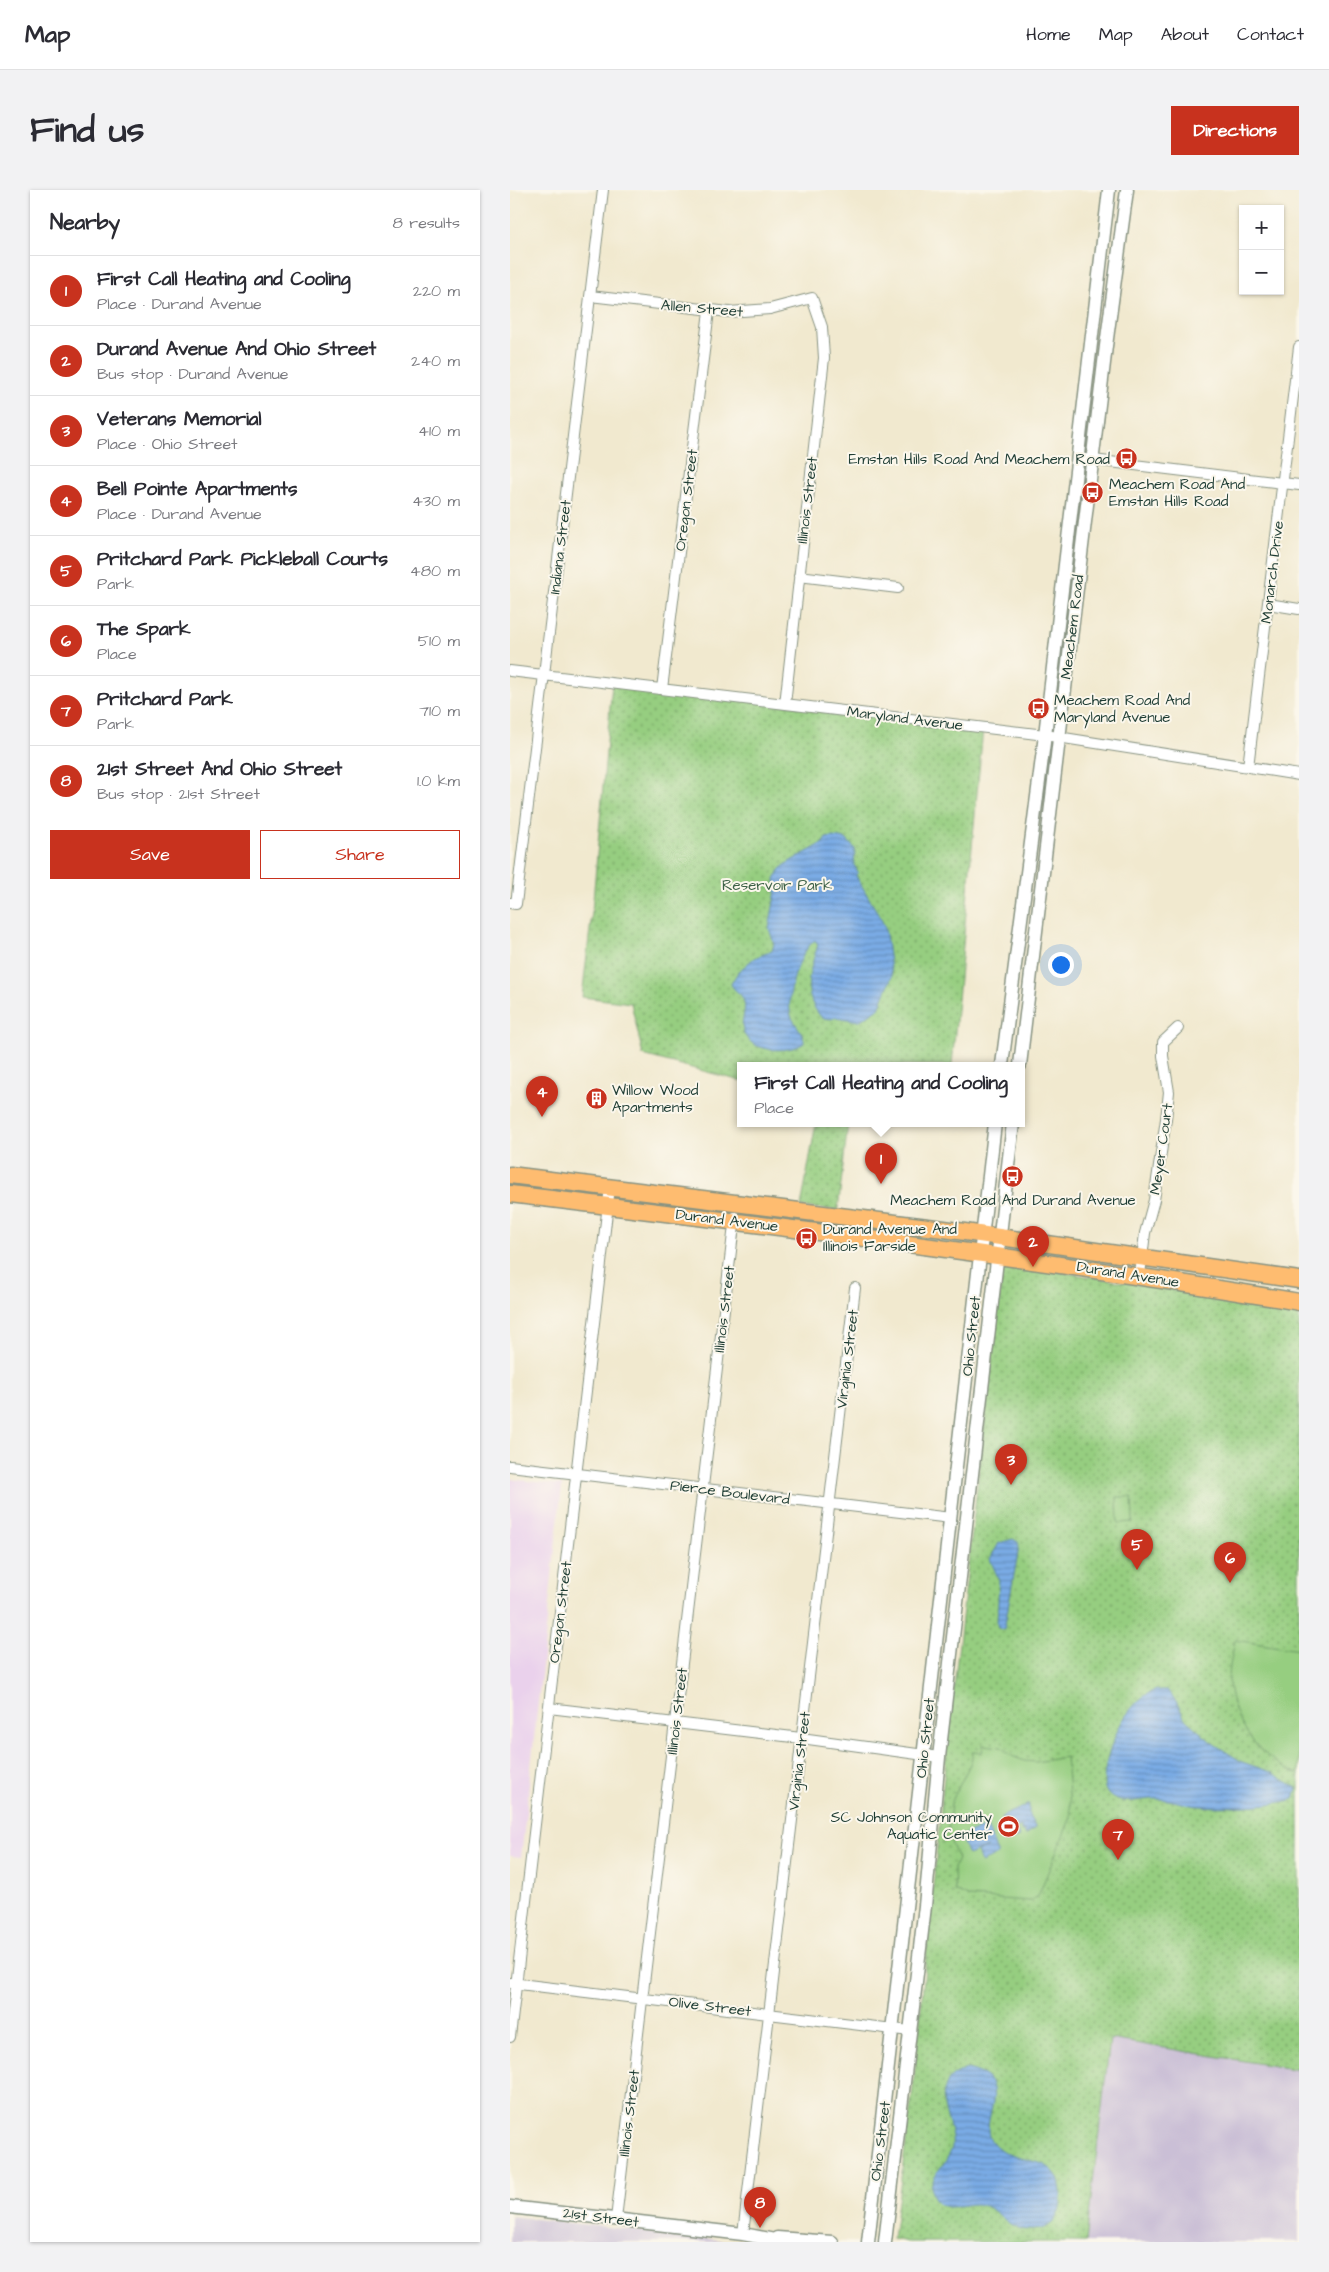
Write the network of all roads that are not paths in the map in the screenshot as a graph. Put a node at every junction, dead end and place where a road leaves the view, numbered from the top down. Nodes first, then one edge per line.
1 (603, 190) edge
2 (1109, 190) edge
3 (1127, 190) edge
4 (1105, 222) junction
5 (1122, 224) junction
6 (590, 296) junction
7 (812, 298) joint
8 (708, 311) junction
9 (1091, 344) junction
10 (1106, 346) junction
11 (1299, 347) edge
12 (1077, 458) junction
13 (1093, 460) junction
14 (1282, 483) junction
15 (1299, 485) edge
16 (799, 576) junction
17 (898, 588) dead end
18 (1062, 590) junction
19 (1076, 592) junction
20 (1268, 604) junction
21 (1299, 609) edge
22 (510, 671) edge
23 (544, 675) junction
24 (662, 689) junction
25 (784, 704) junction
26 (1045, 735) junction
27 (1059, 737) junction
28 (1248, 767) junction
29 (1299, 776) edge
30 (1030, 846) junction
31 (1045, 847) junction
32 (513, 903) edge
33 (1013, 974) junction
34 (1030, 976) junction
35 (1178, 1028) dead end
36 (1002, 1062) edge
37 (1020, 1062) edge
38 (995, 1127) edge
39 (1013, 1127) edge
40 (510, 1176) edge
41 (610, 1187) junction
42 (510, 1194) edge
43 (736, 1203) junction
44 (608, 1206) junction
45 (734, 1221) junction
46 (982, 1234) junction
47 (1001, 1237) junction
48 (980, 1253) junction
49 (998, 1256) junction
50 (1142, 1256) junction
51 (1140, 1275) junction
52 (1299, 1280) edge
53 (855, 1288) dead end
54 (1299, 1302) edge
55 (510, 1466) edge
56 (577, 1474) junction
57 (703, 1488) junction
58 (829, 1504) junction
59 (951, 1518) junction
60 (549, 1708) junction
61 (675, 1723) junction
62 (801, 1738) junction
63 (923, 1755) junction
64 (939, 1757) junction
65 (513, 1983) edge
66 (643, 1998) junction
67 (769, 2013) junction
68 (894, 2029) junction
69 (910, 2030) junction
70 (510, 2037) edge
71 (510, 2207) edge
72 (616, 2219) junction
73 (748, 2235) junction
74 (785, 2242) edge
75 (832, 2242) edge
76 (868, 2242) edge
77 (884, 2242) edge

1 - 6 street, Indiana Street
2 - 4 street, Meachem Road
3 - 5 street, Meachem Road
4 - 5 street
4 - 9 street, Meachem Road
5 - 10 street, Meachem Road
6 - 8 street, Allen Street
6 - 23 street, Indiana Street
7 - 8 street, Allen Street
7 - 16 street, Illinois Street
8 - 24 street, Oregon Street
9 - 10 street
9 - 12 street, Meachem Road
10 - 13 street, Meachem Road
11 - 14 street, Monarch Drive
12 - 13 street
12 - 18 street, Meachem Road
13 - 14 street
13 - 19 street, Meachem Road
14 - 15 street
14 - 20 street, Monarch Drive
16 - 17 street
16 - 25 street, Illinois Street
18 - 19 street
18 - 26 street, Meachem Road
19 - 27 street, Meachem Road
20 - 21 street
20 - 28 street, Monarch Drive
22 - 23 street, Maryland Avenue
23 - 24 street, Maryland Avenue
23 - 32 street, Indiana Street
24 - 25 street, Maryland Avenue
25 - 26 street, Maryland Avenue
26 - 27 street, Maryland Avenue
26 - 30 street, Meachem Road
27 - 28 street, Maryland Avenue
27 - 31 street, Meachem Road
28 - 29 street, Maryland Avenue
30 - 31 street
30 - 33 street, Meachem Road
31 - 34 street, Meachem Road
33 - 34 street
33 - 36 street, Meachem Road
34 - 37 street, Meachem Road
35 - 50 street, Meyer Court
38 - 46 street
39 - 47 street
40 - 41 main road, Durand Avenue
41 - 43 main road, Durand Avenue
41 - 44 street, Oregon Street
42 - 44 main road, Durand Avenue
43 - 45 street, Illinois Street
43 - 46 main road, Durand Avenue
44 - 45 main road, Durand Avenue
44 - 56 street, Oregon Street
45 - 48 main road, Durand Avenue
45 - 57 street, Illinois Street
46 - 47 main road, Durand Avenue
46 - 48 street, Ohio Street
47 - 49 street
47 - 50 main road, Durand Avenue
48 - 49 main road, Durand Avenue
48 - 59 street, Ohio Street
49 - 51 main road, Durand Avenue
49 - 64 street, Ohio Street
50 - 51 street, Meyer Court
50 - 52 main road, Durand Avenue
51 - 54 main road, Durand Avenue
53 - 58 street, Virginia Street
55 - 56 street, Pierce Boulevard
56 - 57 street, Pierce Boulevard
56 - 60 street, Oregon Street
57 - 58 street, Pierce Boulevard
57 - 61 street, Illinois Street
58 - 59 street, Pierce Boulevard
58 - 62 street, Virginia Street
59 - 63 street, Ohio Street
60 - 61 street
60 - 65 street, Oregon Street
61 - 62 street
61 - 66 street, Illinois Street
62 - 63 street
62 - 67 street, Virginia Street
63 - 64 street
63 - 68 street, Ohio Street
64 - 69 street, Ohio Street
65 - 66 street, Olive Street
65 - 70 street, Oregon Street
66 - 67 street, Olive Street
66 - 72 street, Illinois Street
67 - 68 street, Olive Street
67 - 73 street, Virginia Street
68 - 69 street, Olive Street
68 - 76 street, Ohio Street
69 - 77 street, Ohio Street
71 - 72 street, 21st Street
72 - 73 street, 21st Street
73 - 74 street, 21st Street
73 - 75 street, 21st Street

